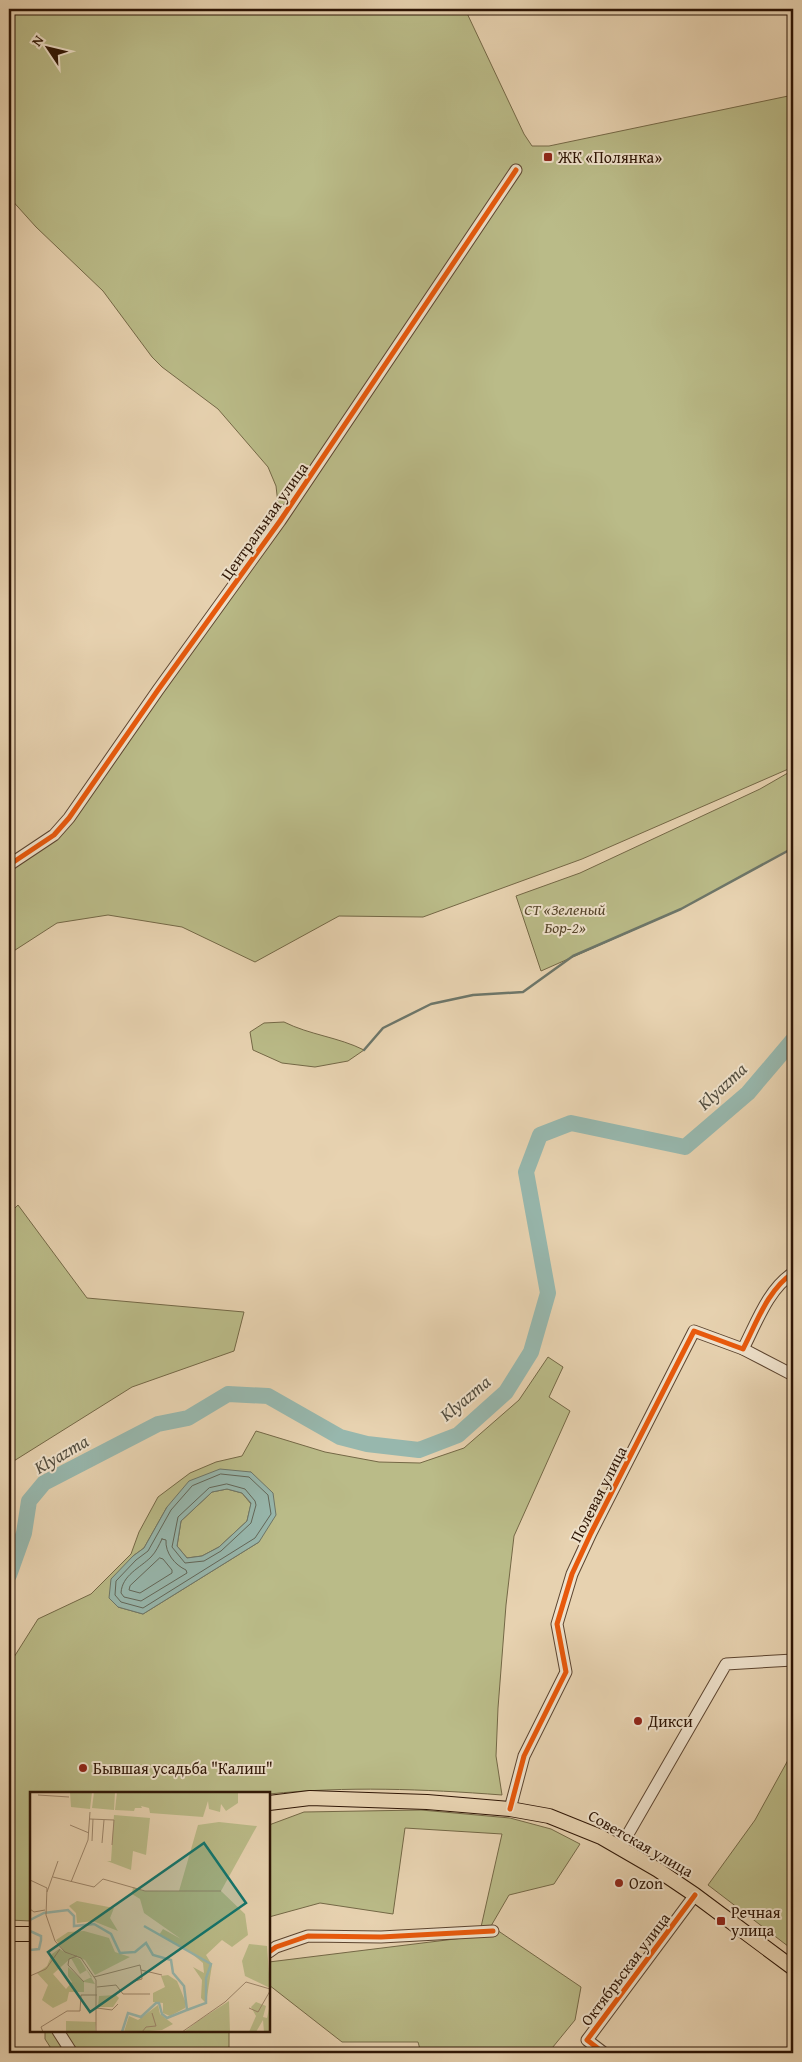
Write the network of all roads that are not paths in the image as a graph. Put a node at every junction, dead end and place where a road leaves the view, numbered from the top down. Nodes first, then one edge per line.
1 (516, 170) dead end
2 (9, 865) edge
3 (793, 1273) edge
4 (743, 1349) junction
5 (793, 1375) edge
6 (793, 1660) edge
7 (270, 1803) edge
8 (510, 1809) junction
9 (620, 1848) junction
10 (695, 1895) junction
11 (493, 1932) dead end
12 (9, 1934) edge
13 (30, 1934) edge
14 (270, 1951) edge
15 (793, 1968) edge
16 (59, 2032) edge
17 (72, 2053) edge
18 (604, 2053) edge

1 - 2 street, Центральная улица
3 - 4 street
4 - 5 street
4 - 8 street, Полевая улица
6 - 9 street
7 - 8 main road, Советская улица
8 - 9 main road, Советская улица
9 - 10 main road, Советская улица
10 - 15 main road, Советская улица
10 - 18 street, Октябрьская улица
11 - 14 street
12 - 13 main road
16 - 17 street

